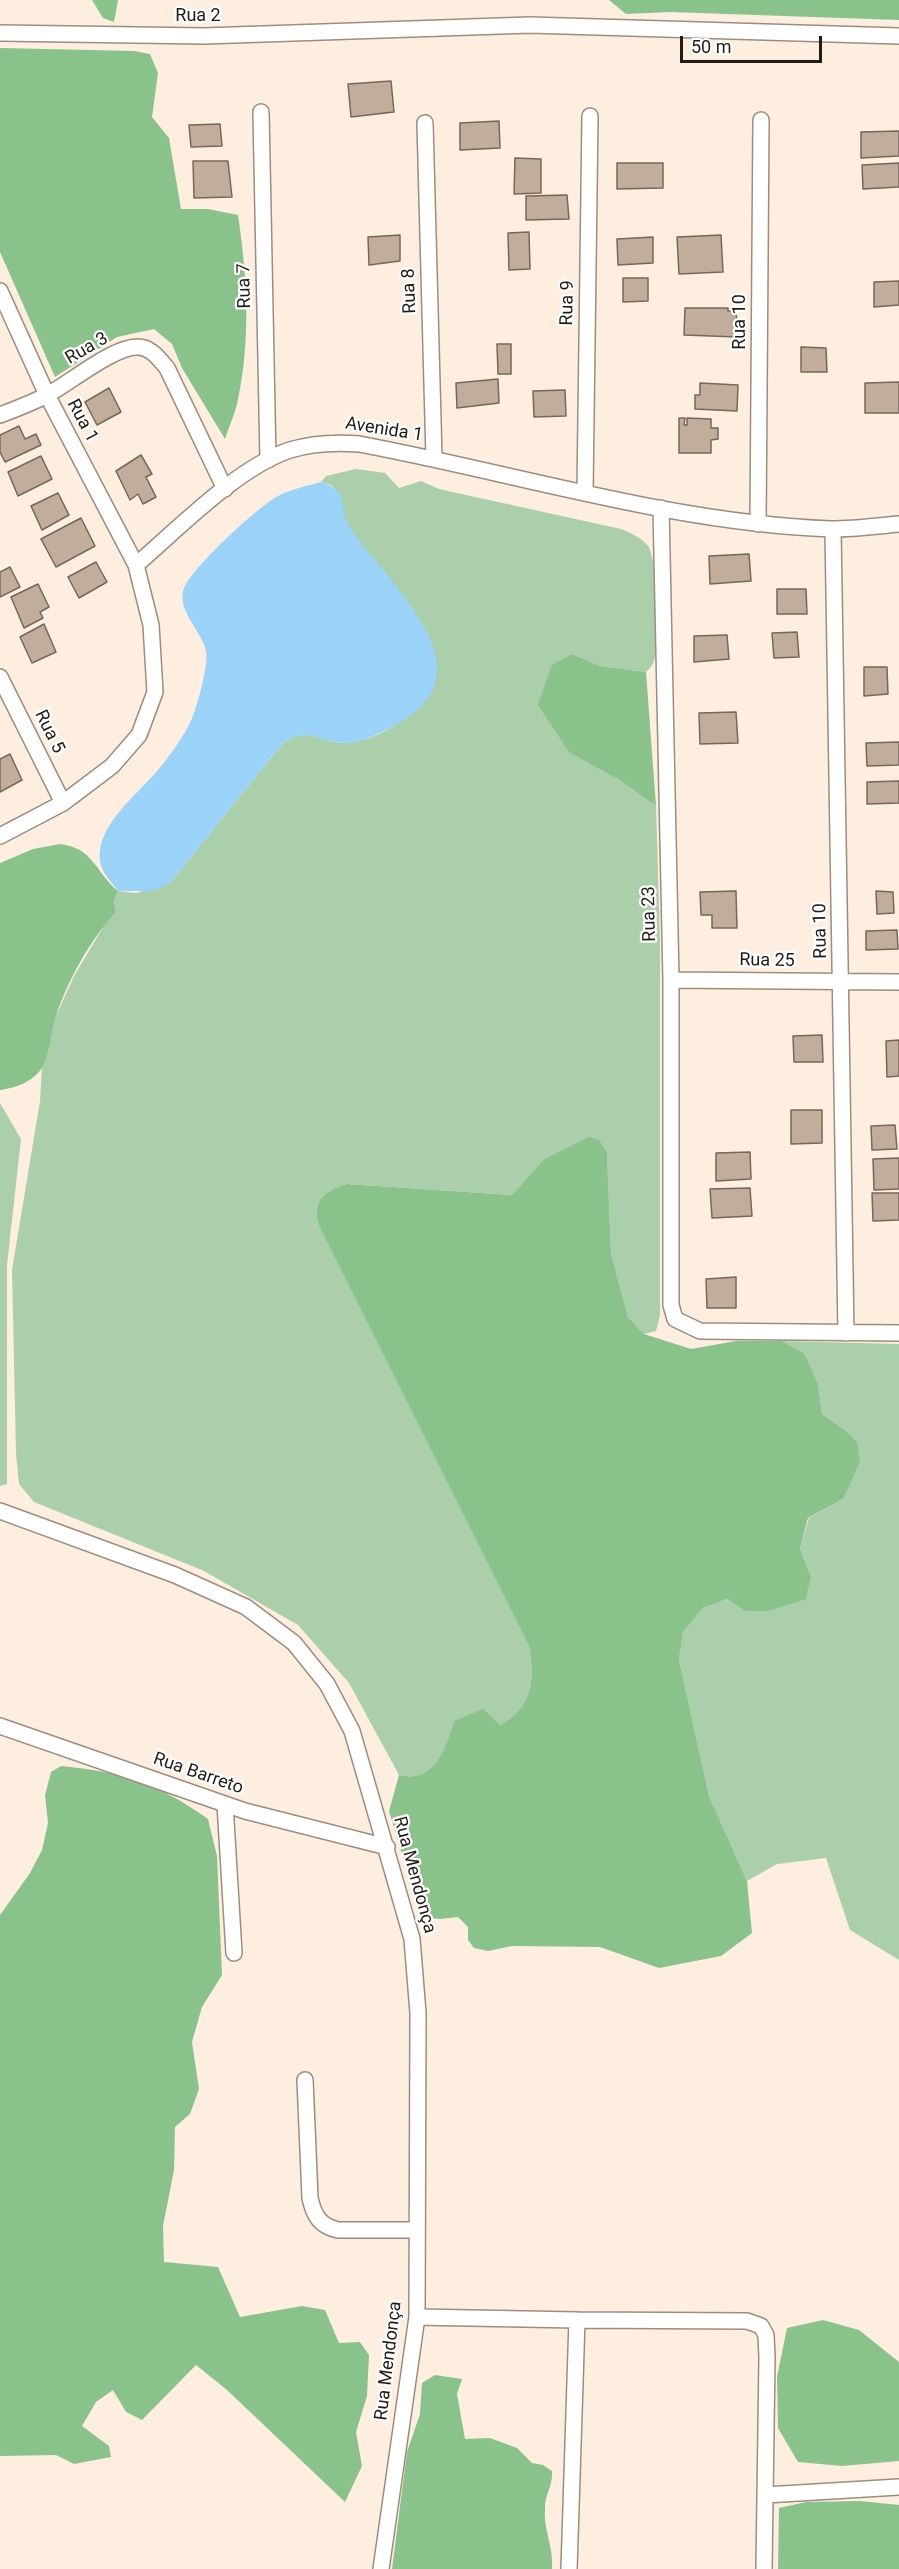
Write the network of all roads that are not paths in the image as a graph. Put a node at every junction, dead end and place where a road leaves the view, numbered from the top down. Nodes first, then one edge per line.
1 (0, 33) edge
2 (899, 36) edge
3 (261, 112) dead end
4 (590, 116) dead end
5 (761, 120) dead end
6 (424, 123) dead end
7 (0, 291) edge
8 (47, 395) junction
9 (0, 416) edge
10 (434, 458) junction
11 (268, 460) junction
12 (225, 489) junction
13 (585, 491) junction
14 (661, 508) junction
15 (758, 524) junction
16 (899, 524) edge
17 (833, 529) junction
18 (136, 566) junction
19 (0, 677) edge
20 (63, 803) junction
21 (0, 836) edge
22 (671, 980) junction
23 (842, 982) junction
24 (899, 982) edge
25 (846, 1333) junction
26 (899, 1333) edge
27 (0, 1511) edge
28 (0, 1726) edge
29 (225, 1804) junction
30 (387, 1847) junction
31 (234, 1953) dead end
32 (305, 2080) dead end
33 (417, 2230) junction
34 (417, 2317) junction
35 (577, 2320) junction
36 (899, 2487) edge
37 (765, 2495) junction
38 (381, 2569) edge
39 (569, 2569) edge
40 (764, 2569) edge

1 - 2 street, Rua 2
3 - 11 street, Rua 7
4 - 13 street, Rua 9
5 - 15 street, Rua 10
6 - 10 street, Rua 8
7 - 8 street, Rua 1
8 - 9 street, Rua 3
8 - 12 street, Rua 3
8 - 18 street, Rua 1
10 - 11 street, Avenida 1
10 - 13 street, Avenida 1
11 - 12 street, Avenida 1
12 - 18 street, Avenida 1
13 - 14 street, Avenida 1
14 - 15 street, Avenida 1
14 - 22 street, Rua 23
15 - 17 street, Avenida 1
16 - 17 street, Avenida 1
17 - 23 street, Rua 10
18 - 20 street
19 - 20 street, Rua 5
20 - 21 street
22 - 23 street, Rua 25
22 - 25 street, Rua 23
23 - 24 street, Rua 25
23 - 25 street, Rua 10
25 - 26 street
27 - 30 street, Rua Mendonça
28 - 29 street, Rua Barreto
29 - 30 street, Rua Barreto
29 - 31 street
30 - 33 street, Rua Mendonça
32 - 33 street
33 - 34 street, Rua Mendonça
34 - 35 street
34 - 38 street, Rua Mendonça
35 - 37 street
35 - 39 street
36 - 37 street
37 - 40 street

